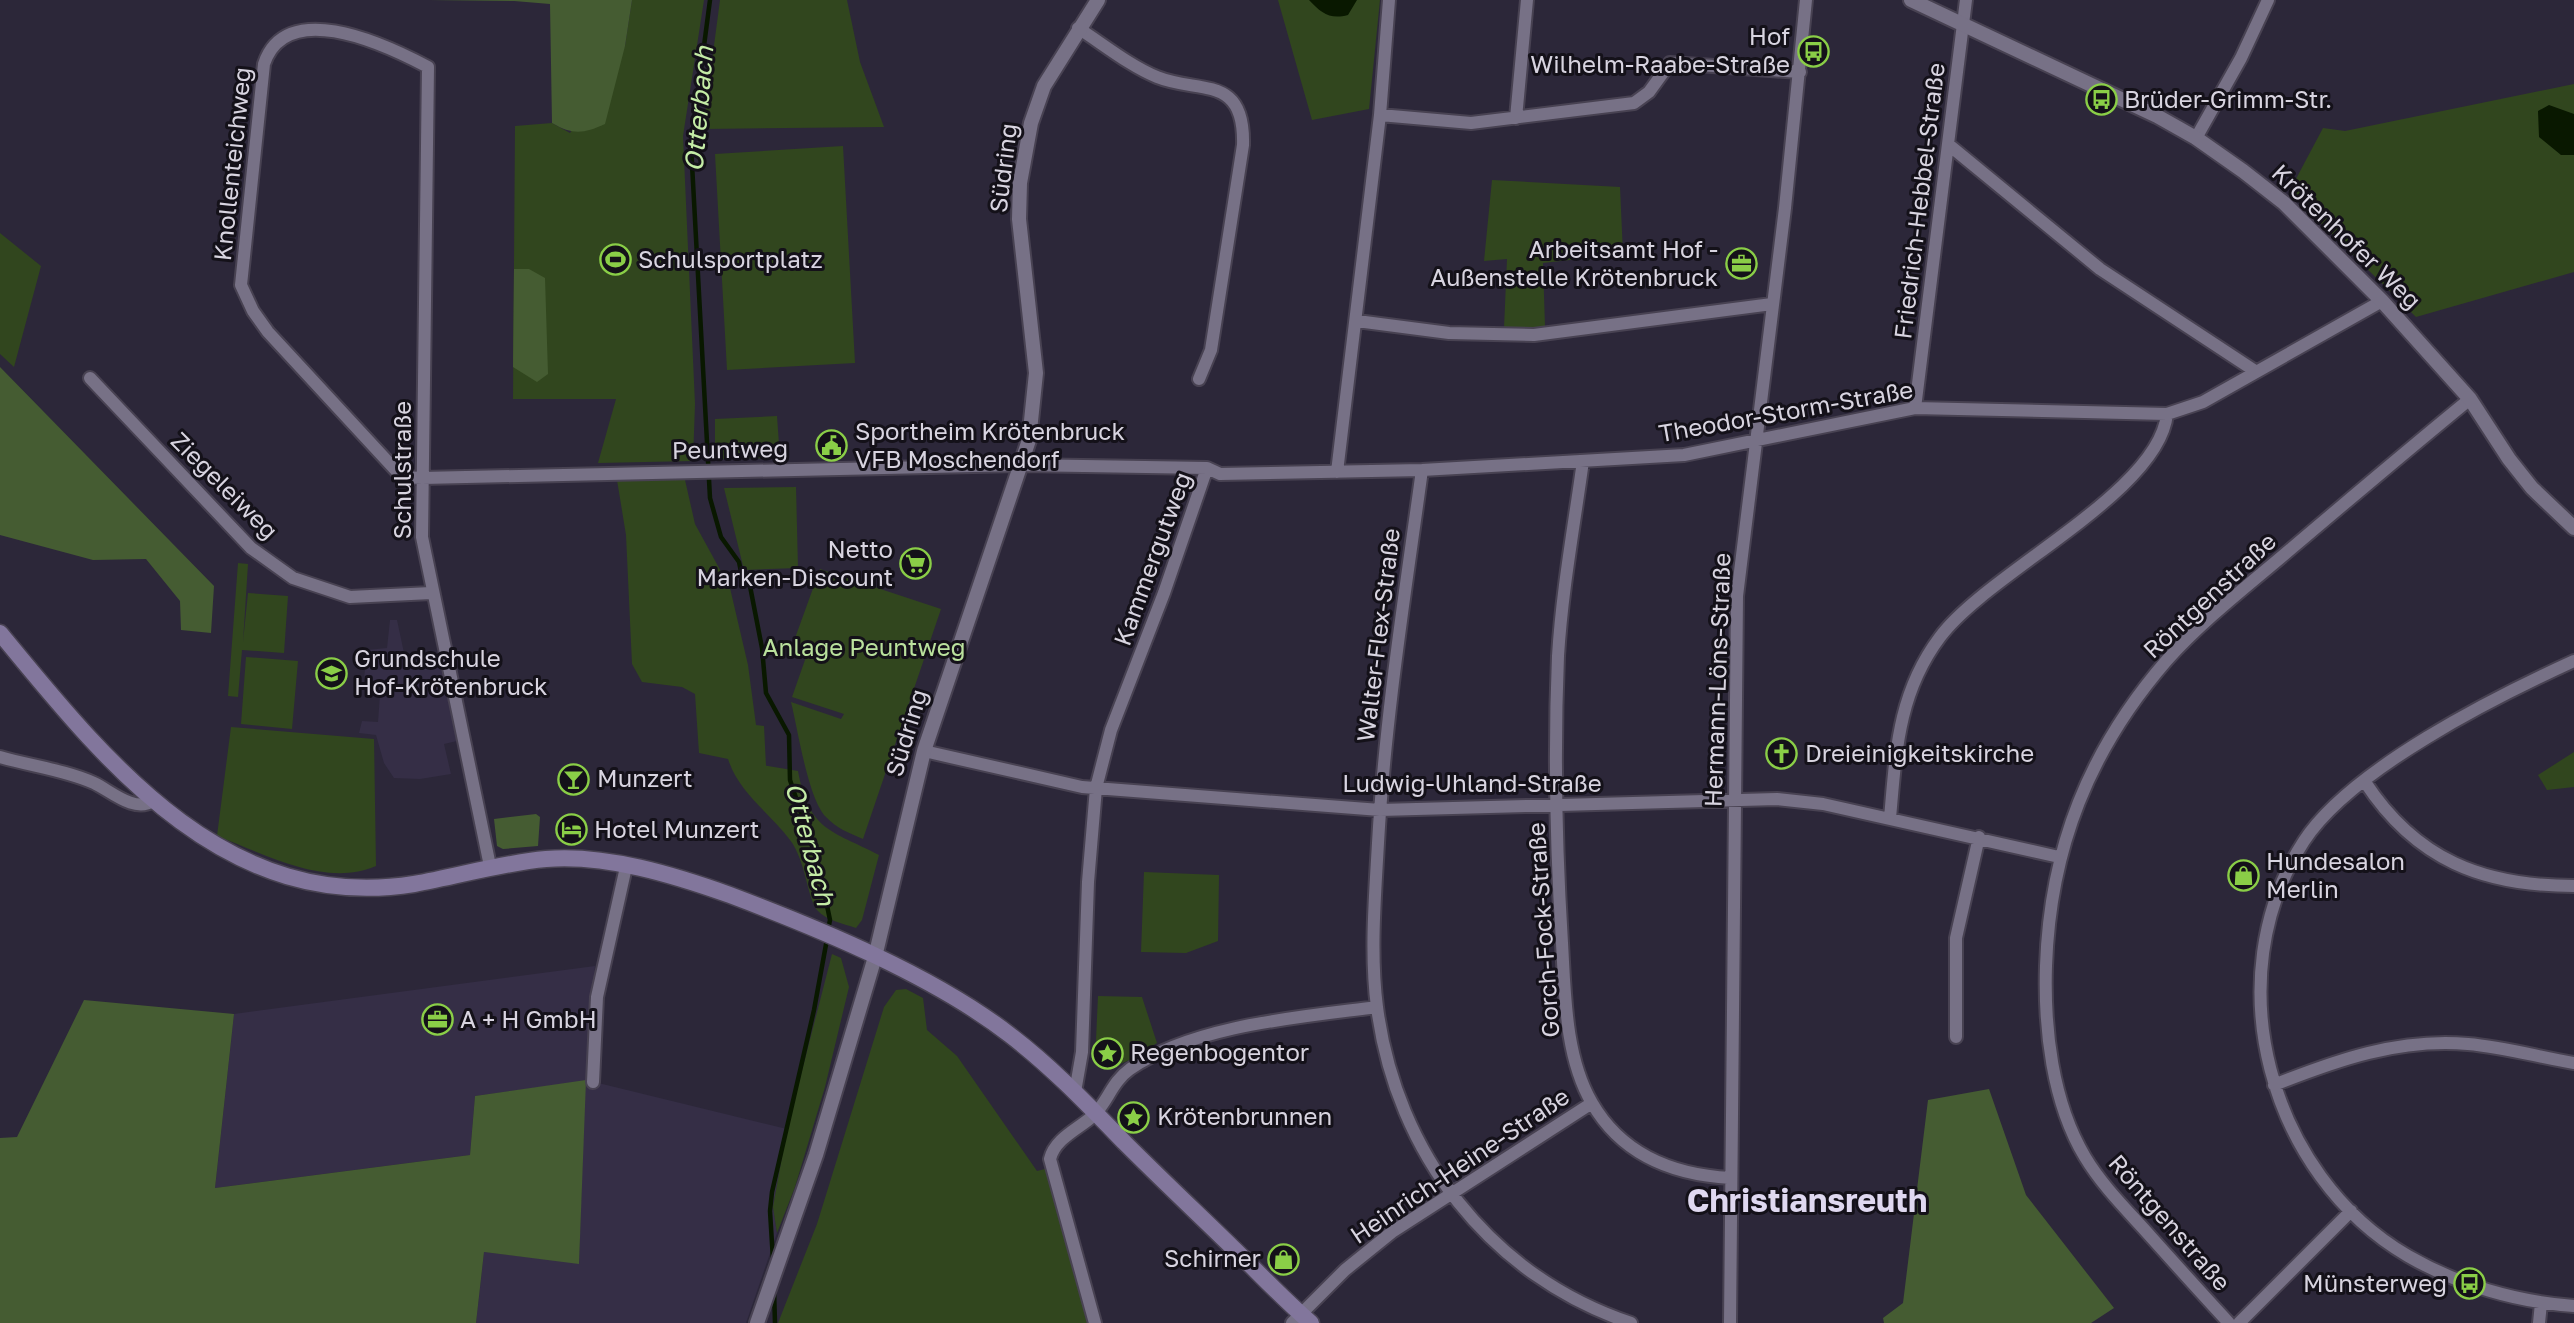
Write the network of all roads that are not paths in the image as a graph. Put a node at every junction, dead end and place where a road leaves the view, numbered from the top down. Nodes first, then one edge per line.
1 (1098, 0) edge
2 (1389, 0) edge
3 (1527, 0) edge
4 (1806, 0) edge
5 (1910, 0) edge
6 (1966, 0) edge
7 (2267, 0) edge
8 (328, 17) dead end
9 (289, 22) dead end
10 (1964, 24) junction
11 (1078, 28) junction
12 (1800, 72) junction
13 (1380, 116) junction
14 (1516, 118) junction
15 (2196, 138) junction
16 (1949, 145) junction
17 (2382, 301) junction
18 (1772, 304) junction
19 (1357, 321) junction
20 (2255, 371) junction
21 (90, 378) dead end
22 (1199, 379) dead end
23 (2470, 399) junction
24 (1915, 408) junction
25 (2167, 414) junction
26 (1755, 442) junction
27 (1583, 461) junction
28 (1021, 465) junction
29 (1206, 468) junction
30 (1422, 470) junction
31 (1337, 472) junction
32 (422, 478) junction
33 (2574, 528) edge
34 (431, 593) junction
35 (0, 633) edge
36 (2574, 662) edge
37 (924, 751) junction
38 (0, 757) edge
39 (2365, 782) junction
40 (1096, 788) junction
41 (1734, 800) junction
42 (153, 801) junction
43 (1557, 805) junction
44 (1380, 810) junction
45 (1890, 818) junction
46 (1979, 837) junction
47 (2059, 857) junction
48 (490, 866) junction
49 (626, 867) junction
50 (2574, 886) edge
51 (875, 957) junction
52 (1377, 1007) junction
53 (1956, 1037) dead end
54 (2574, 1063) edge
55 (593, 1082) dead end
56 (2274, 1085) junction
57 (1075, 1092) junction
58 (1592, 1103) junction
59 (1096, 1113) junction
60 (1731, 1178) junction
61 (1450, 1195) junction
62 (2351, 1211) junction
63 (2541, 1303) junction
64 (2574, 1306) edge
65 (1301, 1320) edge
66 (757, 1323) edge
67 (1095, 1323) edge
68 (1631, 1323) edge
69 (1730, 1323) edge
70 (2229, 1323) edge
71 (2239, 1323) edge
72 (2539, 1323) edge

1 - 11 street, Südring
2 - 13 street
3 - 14 street
4 - 12 street, Hermann-Löns-Straße
5 - 10 street, Krötenhofer Weg
6 - 10 street, Friedrich-Hebbel-Straße
7 - 15 street
8 - 32 street, Schulstraße
9 - 32 street, Knollenteichweg
10 - 15 street, Krötenhofer Weg
10 - 16 street, Friedrich-Hebbel-Straße
11 - 22 street
11 - 28 street, Südring
12 - 14 street
12 - 18 street, Hermann-Löns-Straße
13 - 14 street
13 - 19 street
15 - 17 street, Krötenhofer Weg
16 - 20 street
16 - 24 street, Friedrich-Hebbel-Straße
17 - 20 street, Theodor-Storm-Straße
17 - 23 street, Krötenhofer Weg
18 - 19 street
18 - 26 street, Hermann-Löns-Straße
19 - 31 street
20 - 25 street, Theodor-Storm-Straße
21 - 34 street, Ziegeleiweg
23 - 33 street, Krötenhofer Weg
23 - 47 street, Röntgenstraße
24 - 25 street, Theodor-Storm-Straße
24 - 26 street, Theodor-Storm-Straße
25 - 45 street
26 - 27 street, Theodor-Storm-Straße
26 - 41 street, Hermann-Löns-Straße
27 - 30 street, Theodor-Storm-Straße
27 - 43 street, Gorch-Fock-Straße
28 - 29 street, Peuntweg
28 - 32 street, Peuntweg
28 - 37 street, Südring
29 - 31 street, Kammergutweg
29 - 40 street, Kammergutweg
30 - 31 street, Theodor-Storm-Straße
30 - 44 street, Walter-Flex-Straße
32 - 34 street, Schulstraße
34 - 48 street, Schulstraße
35 - 42 main road
36 - 39 street
37 - 40 street, Ludwig-Uhland-Straße
37 - 51 street, Südring
38 - 42 street
39 - 50 street
39 - 56 street
40 - 44 street, Ludwig-Uhland-Straße
40 - 57 street, Kammergutweg
41 - 43 street, Ludwig-Uhland-Straße
41 - 45 street, Ludwig-Uhland-Straße
41 - 60 street, Hermann-Löns-Straße
42 - 48 main road
43 - 44 street, Ludwig-Uhland-Straße
43 - 58 street, Gorch-Fock-Straße
44 - 52 street, Walter-Flex-Straße
45 - 46 street, Ludwig-Uhland-Straße
46 - 47 street, Ludwig-Uhland-Straße
46 - 53 street
47 - 70 street, Röntgenstraße
48 - 49 main road
49 - 51 main road
49 - 55 street
51 - 57 main road
51 - 66 street, Südring
52 - 59 street
52 - 61 street, Walter-Flex-Straße
54 - 56 street
56 - 62 street
57 - 59 main road
58 - 60 street, Gorch-Fock-Straße
58 - 61 street, Heinrich-Heine-Straße
59 - 65 main road
59 - 67 street
60 - 69 street, Hermann-Löns-Straße
61 - 65 street, Heinrich-Heine-Straße
61 - 68 street, Walter-Flex-Straße
62 - 63 street
62 - 71 street
63 - 64 street
63 - 72 street

